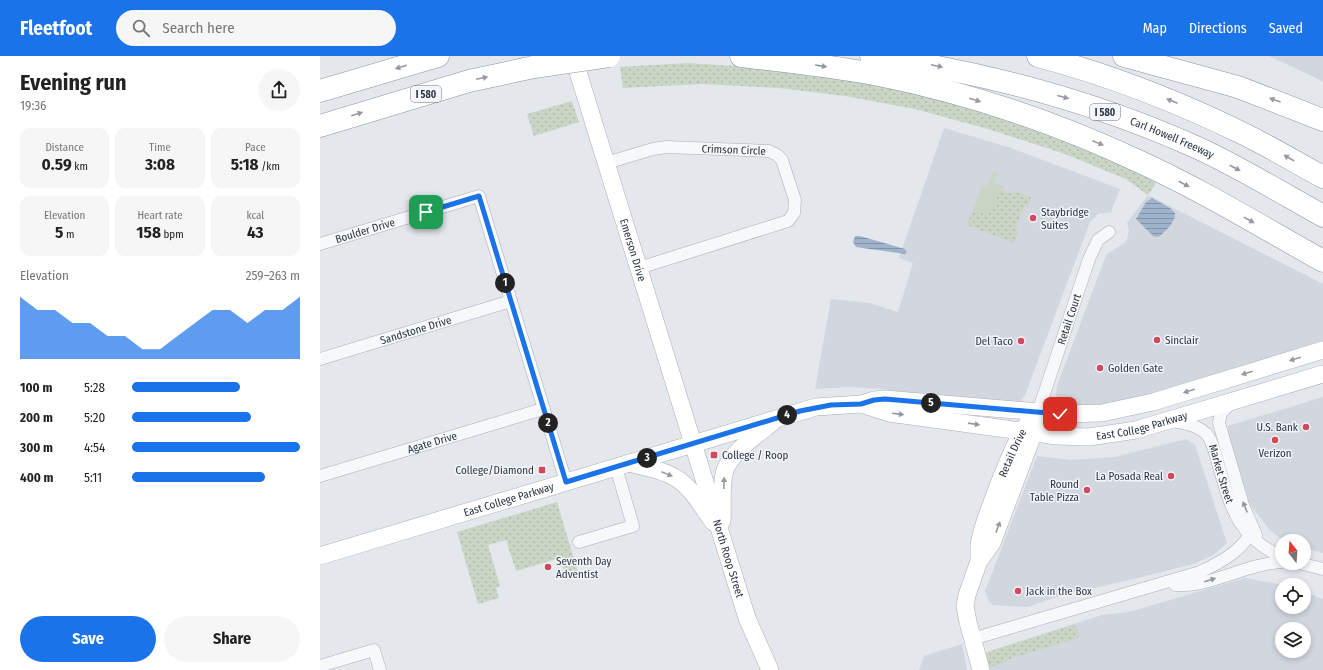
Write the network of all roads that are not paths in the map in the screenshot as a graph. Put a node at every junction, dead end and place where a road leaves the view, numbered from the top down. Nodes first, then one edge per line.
1 (438, 56) edge
2 (573, 56) edge
3 (609, 56) edge
4 (741, 56) edge
5 (871, 56) edge
6 (1038, 56) edge
7 (1124, 56) edge
8 (320, 91) edge
9 (1323, 120) edge
10 (320, 126) edge
11 (606, 163) junction
12 (1323, 177) edge
13 (1323, 216) edge
14 (1109, 232) dead end
15 (320, 244) edge
16 (1323, 260) edge
17 (639, 268) junction
18 (511, 301) junction
19 (1323, 350) edge
20 (320, 359) edge
21 (1323, 374) edge
22 (1232, 402) junction
23 (861, 404) junction
24 (544, 409) junction
25 (1038, 412) junction
26 (779, 417) junction
27 (1170, 420) junction
28 (1028, 431) junction
29 (694, 443) junction
30 (623, 465) junction
31 (320, 476) edge
32 (566, 482) junction
33 (1252, 532) junction
34 (722, 536) junction
35 (579, 542) dead end
36 (1275, 553) edge
37 (320, 556) edge
38 (1275, 563) edge
39 (1311, 566) edge
40 (1323, 569) edge
41 (1158, 585) junction
42 (972, 639) junction
43 (320, 666) edge
44 (380, 670) edge
45 (770, 670) edge
46 (981, 670) edge

1 -> 8 highway
2 - 11 main road, Emerson Drive
10 -> 3 highway, I 580, bridge
4 -> 16 highway
5 -> 13 highway, Carl Howell Freeway / I 580
12 -> 6 highway
9 -> 7 highway
11 - 17 main road, Emerson Drive
11 - 17 street, Crimson Circle
14 - 25 street, Retail Court
15 - 18 street, Boulder Drive
17 - 29 main road, Emerson Drive
18 - 20 street, Sandstone Drive
18 - 24 street
19 -> 25 main road, East College Parkway
21 - 22 main road, East College Parkway
22 - 27 main road, East College Parkway
33 -> 22 street, Market Street
23 - 25 main road, East College Parkway
23 - 26 main road, East College Parkway
23 -> 28 main road, East College Parkway
24 - 31 street, Agate Drive
24 - 32 street
25 - 28 main road, Retail Drive
26 - 29 main road, East College Parkway
34 -> 26 main road
27 - 28 main road, East College Parkway
27 - 33 street, Market Street
28 - 42 main road, Retail Drive
29 - 30 main road, East College Parkway
29 - 34 main road, North Roop Street
30 - 32 main road, East College Parkway
30 -> 34 main road
30 - 35 street
32 - 37 main road, East College Parkway
33 - 36 street, Market Street
33 - 41 street
34 - 45 main road, North Roop Street
41 -> 38 street
39 - 40 street
41 - 42 street
42 - 46 main road, Retail Drive
43 - 44 street

